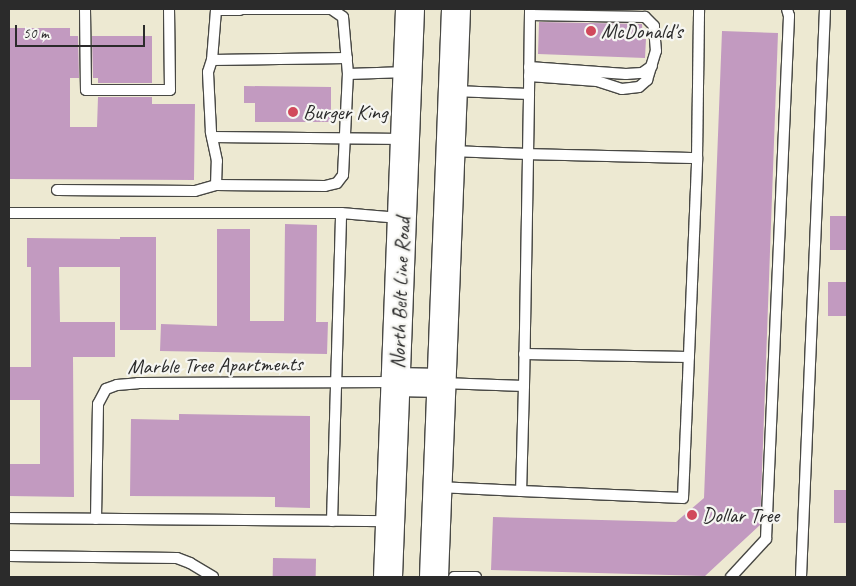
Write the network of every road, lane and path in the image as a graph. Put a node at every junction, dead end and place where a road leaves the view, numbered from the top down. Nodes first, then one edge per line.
1 (85, 9) edge
2 (169, 9) edge
3 (212, 9) edge
4 (410, 9) edge
5 (456, 9) edge
6 (699, 9) edge
7 (787, 9) edge
8 (824, 9) edge
9 (240, 10) edge
10 (530, 12) edge
11 (347, 58) junction
12 (212, 60) junction
13 (652, 66) junction
14 (529, 71) junction
15 (408, 72) junction
16 (348, 74) junction
17 (453, 91) junction
18 (529, 94) junction
19 (212, 138) junction
20 (406, 139) junction
21 (345, 140) junction
22 (451, 151) junction
23 (528, 154) junction
24 (697, 158) junction
25 (216, 185) junction
26 (57, 190) dead end
27 (9, 213) edge
28 (341, 213) junction
29 (403, 219) junction
30 (524, 354) junction
31 (689, 357) junction
32 (336, 382) junction
33 (396, 382) junction
34 (441, 383) junction
35 (524, 386) junction
36 (437, 487) junction
37 (521, 491) junction
38 (9, 518) edge
39 (96, 519) junction
40 (332, 521) junction
41 (390, 521) junction
42 (9, 556) edge
43 (213, 577) edge
44 (388, 577) edge
45 (434, 577) edge
46 (454, 577) edge
47 (476, 577) edge
48 (731, 577) edge
49 (801, 577) edge

1 - 2 lane
3 - 9 lane
3 - 12 lane
4 - 15 main road, North Belt Line Road
5 - 17 main road
6 - 24 lane
7 - 48 lane
8 - 49 lane
9 - 11 lane
10 - 13 lane
10 - 14 lane
11 - 12 lane
11 - 16 lane
12 - 19 lane
13 - 14 lane
13 - 14 lane
14 - 18 lane
15 - 16 lane
15 - 20 main road, North Belt Line Road
16 - 21 lane
17 - 18 lane
17 - 22 main road
18 - 23 lane
19 - 21 lane
19 - 25 lane
20 - 21 lane
20 - 29 main road, North Belt Line Road
21 - 25 lane
22 - 23 lane
22 - 34 main road
23 - 24 lane
23 - 30 lane
24 - 31 lane
25 - 26 lane
27 - 28 lane
28 - 29 lane
28 - 32 lane
29 - 33 main road, North Belt Line Road
30 - 31 lane
30 - 35 lane
31 - 37 lane
32 - 33 lane, Marble Tree Apartments
32 - 39 lane, Marble Tree Apartments
32 - 40 lane
33 - 34 main road
33 - 41 main road, North Belt Line Road
34 - 35 lane
34 - 36 main road
35 - 37 lane
36 - 37 lane
36 - 45 main road
38 - 39 lane
39 - 40 lane
40 - 41 lane
41 - 44 main road, North Belt Line Road
42 - 43 lane
46 - 47 lane

